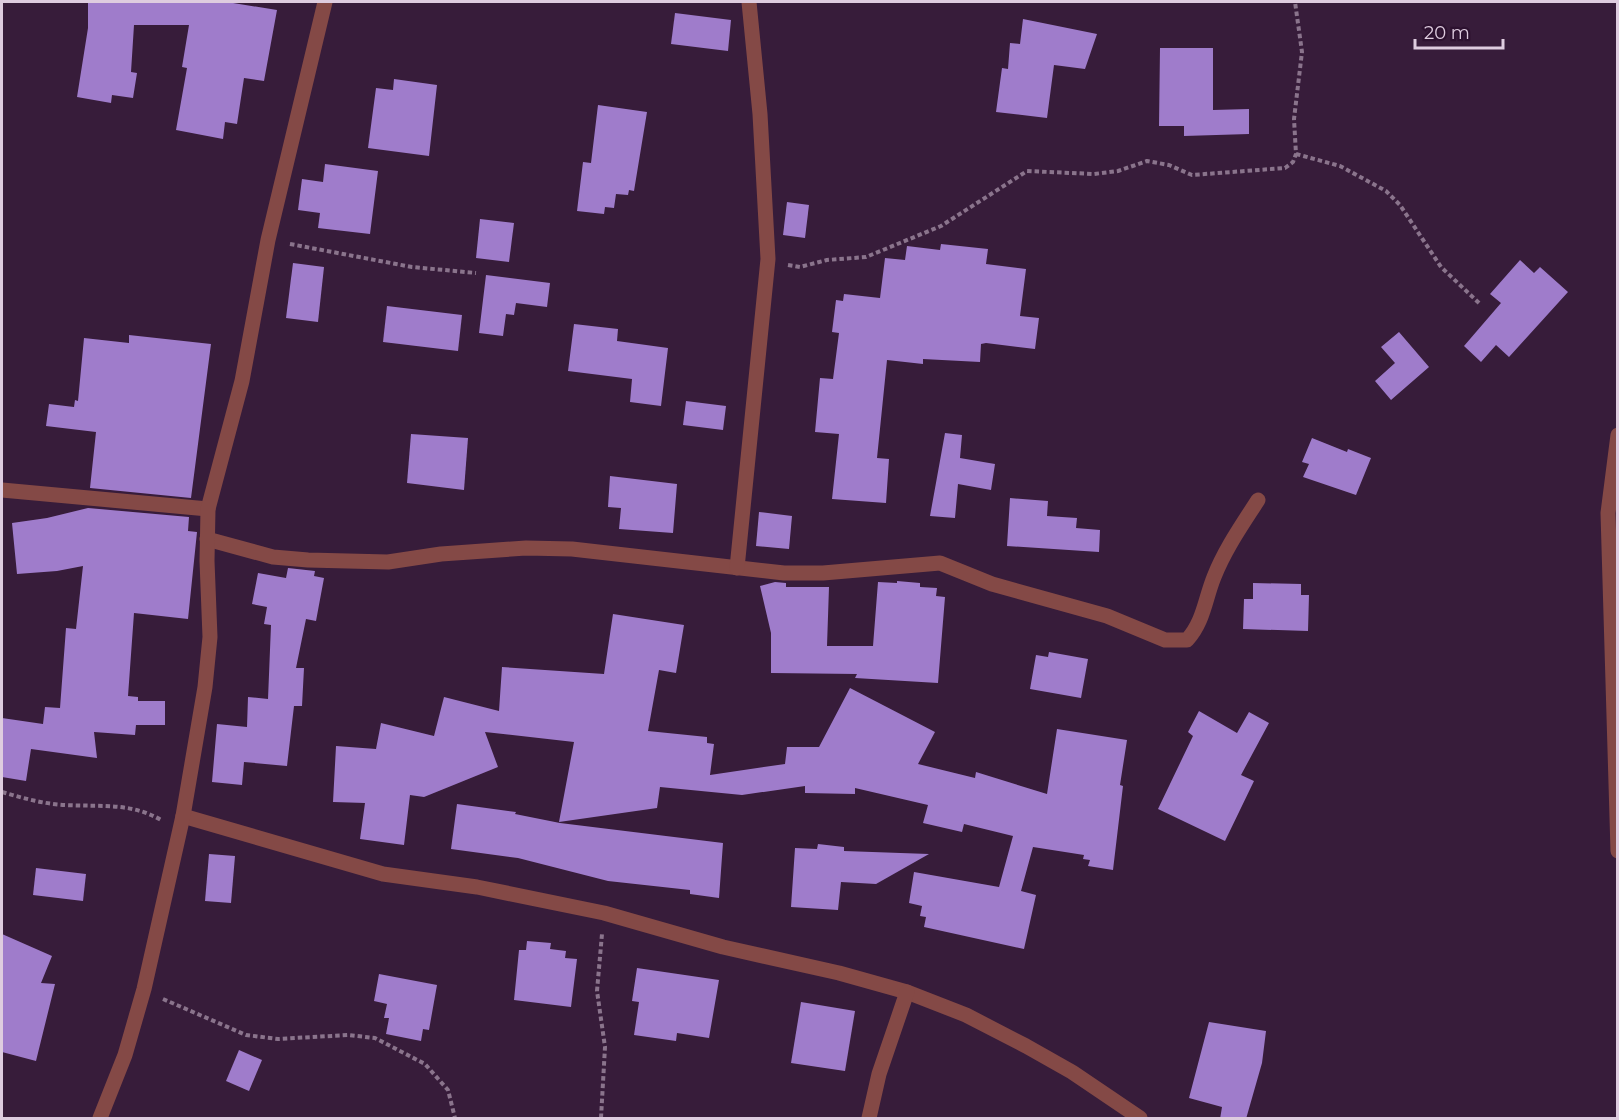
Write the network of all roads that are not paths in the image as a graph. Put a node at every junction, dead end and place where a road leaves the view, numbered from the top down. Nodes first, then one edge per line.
1 (325, 2) edge
2 (749, 2) edge
3 (1617, 435) edge
4 (2, 490) edge
5 (1258, 500) dead end
6 (208, 509) junction
7 (207, 539) junction
8 (736, 568) junction
9 (181, 823) junction
10 (1617, 851) edge
11 (907, 992) junction
12 (100, 1119) edge
13 (868, 1119) edge
14 (1140, 1119) edge

1 - 6 street
2 - 8 street
3 - 10 street
4 - 6 street
5 - 8 street
6 - 7 street
7 - 8 street
7 - 9 street
9 - 11 street
9 - 12 street
11 - 13 street
11 - 14 street

